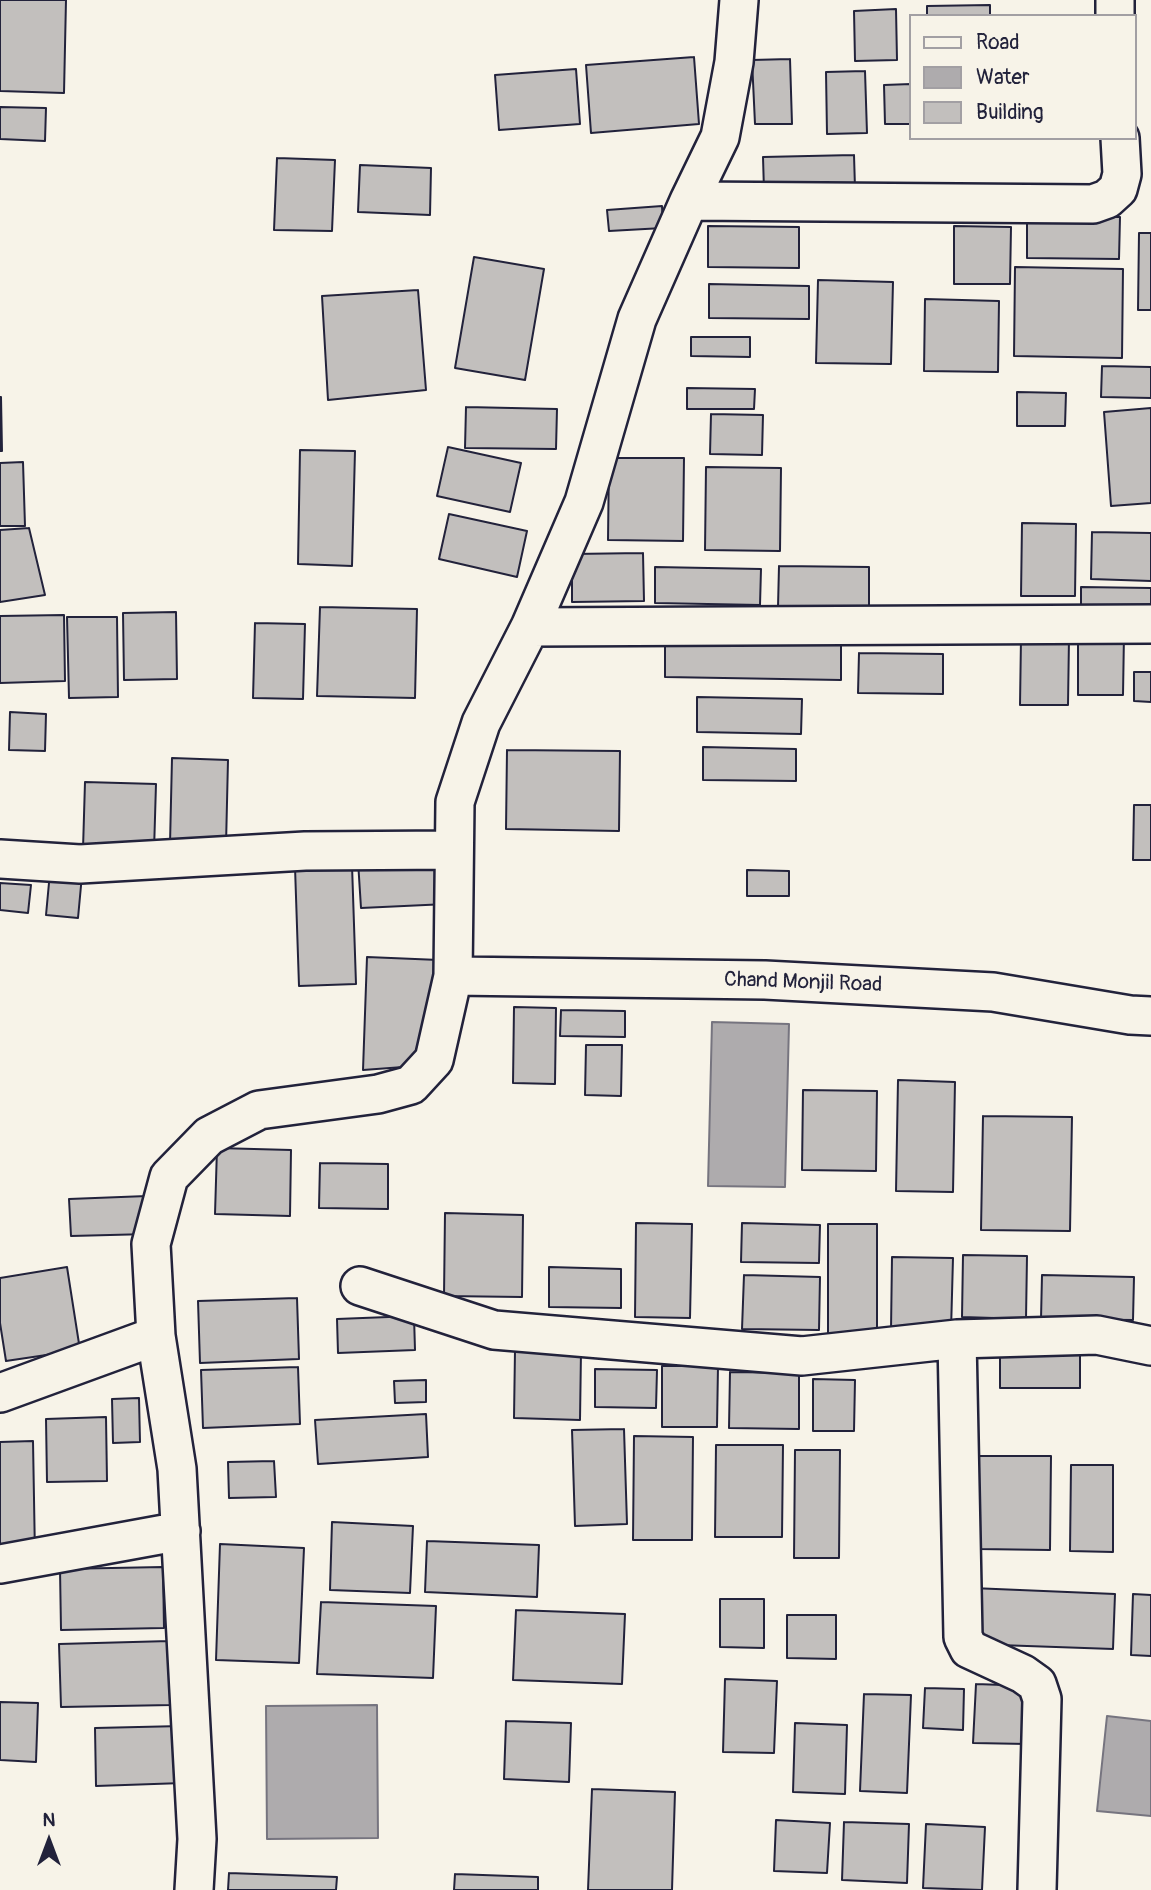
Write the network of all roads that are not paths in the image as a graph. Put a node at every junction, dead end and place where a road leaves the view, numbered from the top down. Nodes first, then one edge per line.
1 (739, 0) edge
2 (1120, 140) edge
3 (690, 201) junction
4 (1151, 624) edge
5 (530, 627) junction
6 (454, 850) junction
7 (0, 859) edge
8 (453, 976) junction
9 (1151, 1016) edge
10 (360, 1286) dead end
11 (156, 1336) junction
12 (957, 1339) junction
13 (1151, 1346) edge
14 (0, 1393) edge
15 (181, 1531) junction
16 (0, 1564) edge
17 (194, 1890) edge
18 (1037, 1890) edge

1 - 3 street
2 - 3 street
3 - 5 street
4 - 5 street
5 - 6 street
6 - 7 street
6 - 8 street
8 - 9 street, Chand Monjil Road
8 - 11 street
10 - 12 street
11 - 14 street
11 - 15 street
12 - 13 street
12 - 18 street
15 - 16 street
15 - 17 street

